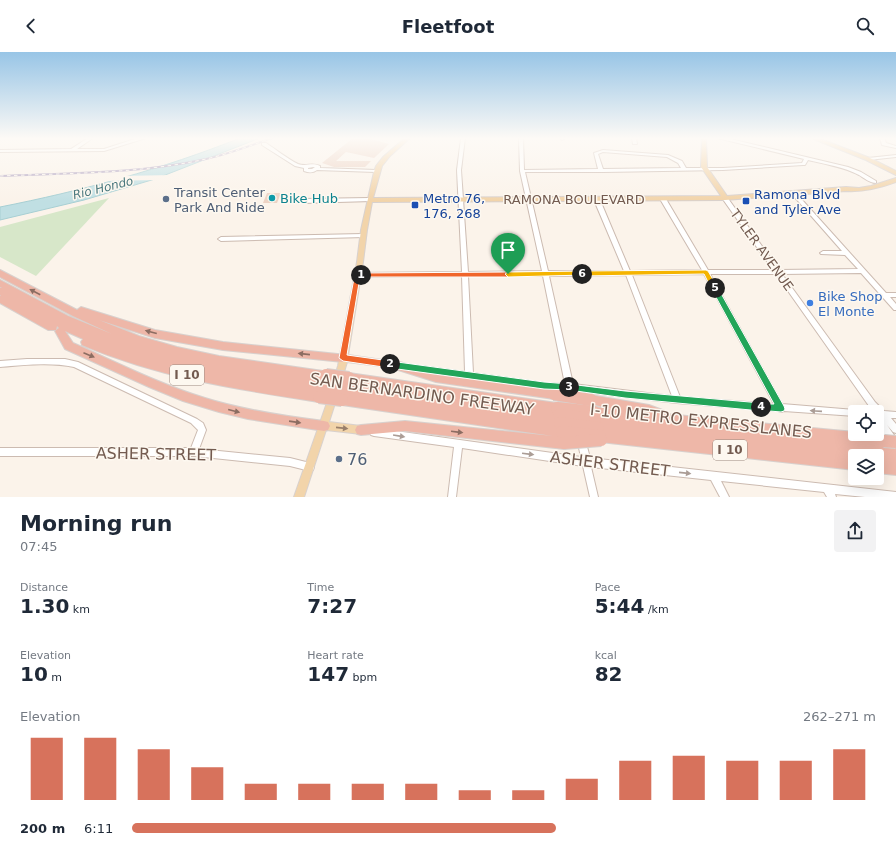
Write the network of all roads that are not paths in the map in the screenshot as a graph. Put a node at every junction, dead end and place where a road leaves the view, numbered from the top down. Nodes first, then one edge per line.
1 (287, 159) edge
2 (384, 159) edge
3 (460, 159) edge
4 (522, 159) edge
5 (598, 159) edge
6 (674, 159) edge
7 (704, 159) edge
8 (801, 159) edge
9 (864, 159) edge
10 (868, 159) edge
11 (806, 160) junction
12 (685, 170) junction
13 (706, 170) junction
14 (376, 171) junction
15 (522, 171) junction
16 (601, 171) junction
17 (895, 177) edge
18 (874, 182) junction
19 (846, 189) junction
20 (793, 193) junction
21 (725, 198) junction
22 (663, 199) junction
23 (370, 200) junction
24 (460, 200) junction
25 (528, 200) junction
26 (597, 200) junction
27 (303, 201) dead end
28 (363, 236) junction
29 (221, 239) dead end
30 (823, 253) dead end
31 (846, 253) junction
32 (862, 271) junction
33 (706, 272) junction
34 (777, 272) junction
35 (0, 273) edge
36 (628, 273) junction
37 (546, 274) junction
38 (357, 275) junction
39 (465, 275) junction
40 (0, 283) edge
41 (0, 291) edge
42 (885, 295) junction
43 (896, 295) edge
44 (0, 299) edge
45 (896, 308) edge
46 (70, 310) junction
47 (60, 331) junction
48 (343, 358) junction
49 (0, 363) edge
50 (396, 365) junction
51 (469, 376) junction
52 (323, 386) junction
53 (570, 387) junction
54 (346, 389) junction
55 (677, 400) junction
56 (873, 405) edge
57 (781, 409) junction
58 (848, 413) edge
59 (884, 414) edge
60 (896, 414) edge
61 (884, 418) edge
62 (676, 420) junction
63 (560, 424) junction
64 (324, 426) junction
65 (599, 428) junction
66 (896, 429) edge
67 (361, 430) junction
68 (884, 431) edge
69 (458, 445) junction
70 (893, 449) edge
71 (0, 452) edge
72 (194, 452) junction
73 (848, 454) edge
74 (884, 454) edge
75 (586, 462) junction
76 (848, 463) edge
77 (310, 466) junction
78 (884, 468) edge
79 (896, 469) edge
80 (714, 476) junction
81 (830, 493) edge
82 (896, 496) edge
83 (300, 497) edge
84 (452, 497) edge
85 (594, 497) edge
86 (725, 497) edge

1 - 14 street
2 - 14 main road
3 - 24 street
4 - 15 street
5 - 16 street
6 - 12 street
7 - 13 main road, TYLER AVENUE
8 - 11 street
9 - 17 main road
10 - 17 main road
11 - 13 street
11 - 18 street
12 - 13 street
12 - 16 street
13 - 21 main road, TYLER AVENUE
14 - 23 main road
15 - 16 street
15 - 25 street
17 - 18 main road, RAMONA BOULEVARD
17 - 19 main road, RAMONA BOULEVARD
18 - 19 main road, RAMONA BOULEVARD
19 - 20 main road, RAMONA BOULEVARD
20 - 21 main road, RAMONA BOULEVARD
20 - 31 street
21 - 22 main road, RAMONA BOULEVARD
21 - 34 street, TYLER AVENUE
22 - 26 main road, RAMONA BOULEVARD
22 - 33 street
23 - 24 main road, RAMONA BOULEVARD
23 - 27 street, RAMONA BOULEVARD
23 - 28 main road
24 - 25 main road, RAMONA BOULEVARD
24 - 39 street
25 - 26 main road, RAMONA BOULEVARD
25 - 37 street
26 - 36 street
28 - 29 street
28 - 38 main road
30 - 31 street
31 - 32 street
32 - 34 street
32 - 42 street
33 - 34 street
33 - 36 street
33 - 57 street
34 - 56 street, TYLER AVENUE
46 -> 35 highway, SAN BERNARDINO FREEWAY / I 10
36 - 37 street
36 - 55 street
37 - 39 street
37 - 53 street
38 - 39 street
38 - 48 main road
39 - 51 street
40 - 52 highway
41 - 52 highway
42 - 43 street
42 - 45 street
44 - 47 highway, SAN BERNARDINO FREEWAY / I 10
48 -> 46 highway
46 - 52 highway, SAN BERNARDINO FREEWAY / I 10
47 - 52 highway, SAN BERNARDINO FREEWAY / I 10
47 -> 64 highway
48 - 50 main road
48 - 64 main road
49 - 72 street
50 - 51 street
50 - 62 highway, bridge
51 - 53 street
52 - 54 highway, SAN BERNARDINO FREEWAY / I 10, bridge
52 - 54 highway, SAN BERNARDINO FREEWAY / I 10, bridge
53 - 55 street
53 - 75 street
54 - 63 highway, SAN BERNARDINO FREEWAY / I 10
54 - 63 highway, I-10 METRO EXPRESSLANES
55 - 57 street
58 -> 57 street
59 - 60 street
61 - 66 street, TYLER AVENUE
62 - 65 highway, I 10
62 - 70 highway, I 10
63 - 65 highway, bridge
63 - 65 highway, I-10 METRO EXPRESSLANES, bridge
67 -> 63 highway
64 -> 67 main road, ASHER STREET
64 - 77 main road
65 - 70 highway, I-10 METRO EXPRESSLANES
65 - 73 highway, I-10 METRO EXPRESSLANES
65 - 76 highway, I 10
67 -> 69 street, ASHER STREET
68 - 70 street, TYLER AVENUE
69 -> 75 street, ASHER STREET
69 - 84 street
70 - 74 highway
71 - 72 street, ASHER STREET
72 - 77 street, ASHER STREET
75 -> 80 street, ASHER STREET
75 - 85 street
77 - 83 main road
78 - 79 highway
80 - 81 street, ASHER STREET
80 - 86 street
81 - 82 street, ASHER STREET

